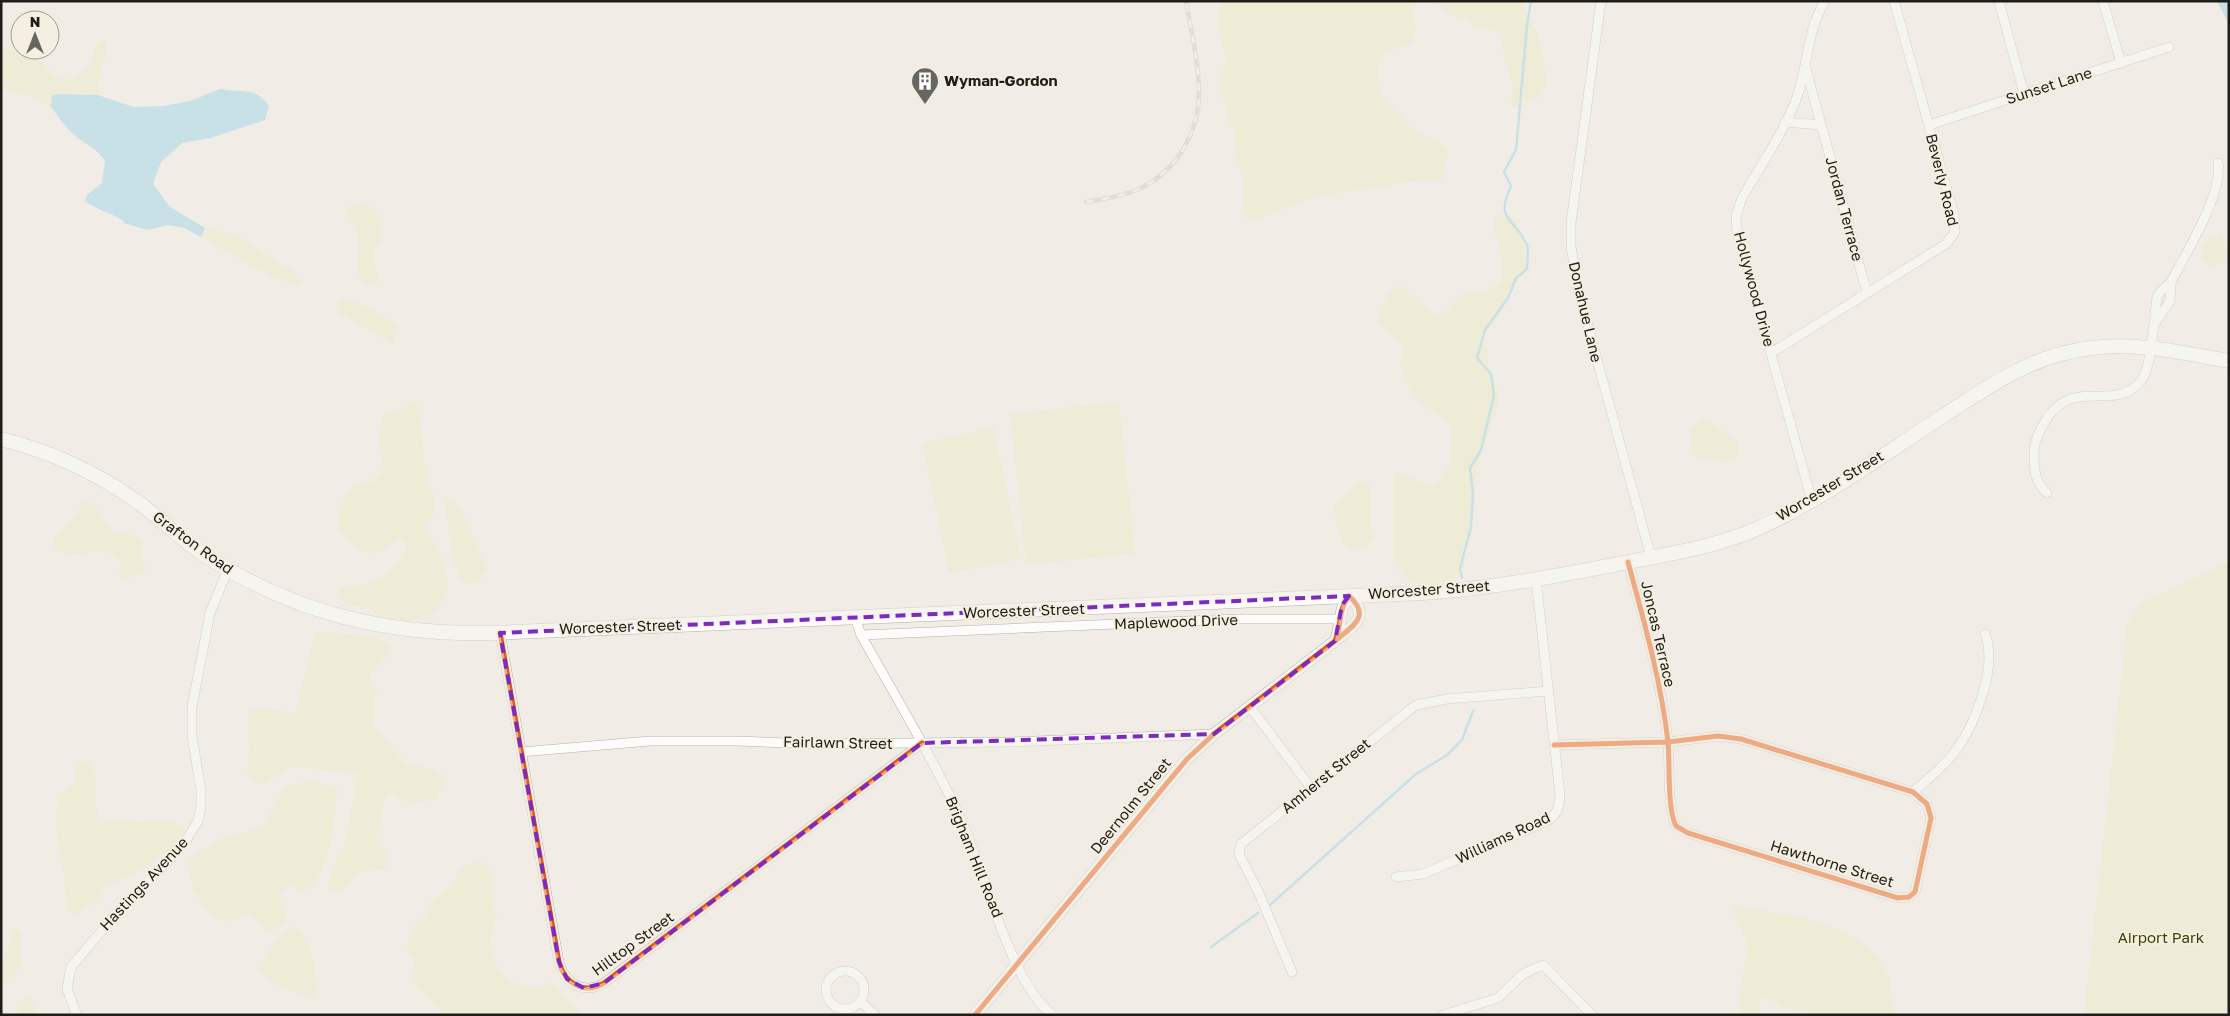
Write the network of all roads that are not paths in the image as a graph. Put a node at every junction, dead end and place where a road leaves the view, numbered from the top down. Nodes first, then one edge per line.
1 (1601, 1) edge
2 (1825, 1) edge
3 (1894, 1) edge
4 (1999, 1) edge
5 (2103, 1) edge
6 (2169, 47) dead end
7 (2121, 62) junction
8 (1805, 66) junction
9 (2024, 94) junction
10 (1785, 122) junction
11 (1821, 125) junction
12 (1929, 125) junction
13 (2218, 163) dead end
14 (2171, 282) junction
15 (1867, 293) junction
16 (2153, 325) junction
17 (2149, 348) junction
18 (1771, 353) junction
19 (2229, 361) edge
20 (1, 439) edge
21 (2047, 493) dead end
22 (1812, 501) junction
23 (1651, 558) junction
24 (1628, 562) junction
25 (228, 569) junction
26 (1536, 579) junction
27 (1349, 596) junction
28 (855, 618) junction
29 (1341, 619) junction
30 (500, 632) junction
31 (453, 633) joint
32 (1985, 634) dead end
33 (861, 635) junction
34 (1334, 642) junction
35 (1548, 691) junction
36 (1250, 707) junction
37 (1214, 734) junction
38 (1668, 742) junction
39 (922, 744) junction
40 (1554, 745) junction
41 (521, 752) junction
42 (1311, 788) junction
43 (1913, 792) junction
44 (1396, 877) dead end
45 (1016, 965) junction
46 (1292, 972) dead end
47 (861, 1002) junction
48 (77, 1015) edge
49 (875, 1015) edge
50 (975, 1015) edge
51 (1053, 1015) edge
52 (1444, 1015) edge
53 (1592, 1015) edge

1 - 23 street, Donahue Lane
2 - 8 street, Hollywood Drive
3 - 12 street, Beverly Road
4 - 9 street
5 - 7 street
6 - 7 street, Sunset Lane
7 - 9 street, Sunset Lane
8 - 10 street, Hollywood Drive
8 - 11 street, Jordan Terrace
9 - 12 street, Sunset Lane
10 - 11 street
10 - 18 street, Hollywood Drive
11 - 15 street, Jordan Terrace
12 - 15 street, Beverly Road
13 - 14 street
14 - 16 street
14 - 16 street
15 - 18 street, Beverly Road
16 - 17 street
17 - 19 main road, Worcester Street
17 - 21 street
17 - 22 main road, Worcester Street
18 - 22 street, Hollywood Drive
20 - 25 main road, Grafton Road
22 - 23 main road, Worcester Street
23 - 24 main road, Worcester Street
24 - 26 main road, Worcester Street
24 - 38 street, Joncas Terrace
25 - 31 main road, Grafton Road
25 - 48 street, Hastings Avenue
26 - 27 main road, Worcester Street
26 - 35 street, Williams Road
27 - 28 main road, Worcester Street
27 - 29 street
27 - 34 street, Deernolm Street
28 - 30 main road, Worcester Street
28 - 33 street, Brigham Hill Road
29 - 33 street, Maplewood Drive
29 - 34 street
30 - 31 main road, Worcester Street
30 - 41 street, Hilltop Street
32 - 43 street
33 - 39 street, Brigham Hill Road
34 - 36 street, Deernolm Street
35 - 40 street, Williams Road
35 - 42 street, Amherst Street
36 - 37 street, Deernolm Street
36 - 42 street
37 - 39 street, Fairlawn Street
37 - 45 street, Deernolm Street
38 - 40 street
38 - 43 street
38 - 43 street, Hawthorne Street
39 - 41 street, Fairlawn Street
39 - 41 street, Hilltop Street
39 - 45 street, Brigham Hill Road
40 - 44 street, Williams Road
42 - 46 street, Amherst Street
45 - 50 street, Deernolm Street
45 - 51 street, Brigham Hill Road
47 - 47 street
47 - 49 street
52 - 53 street

